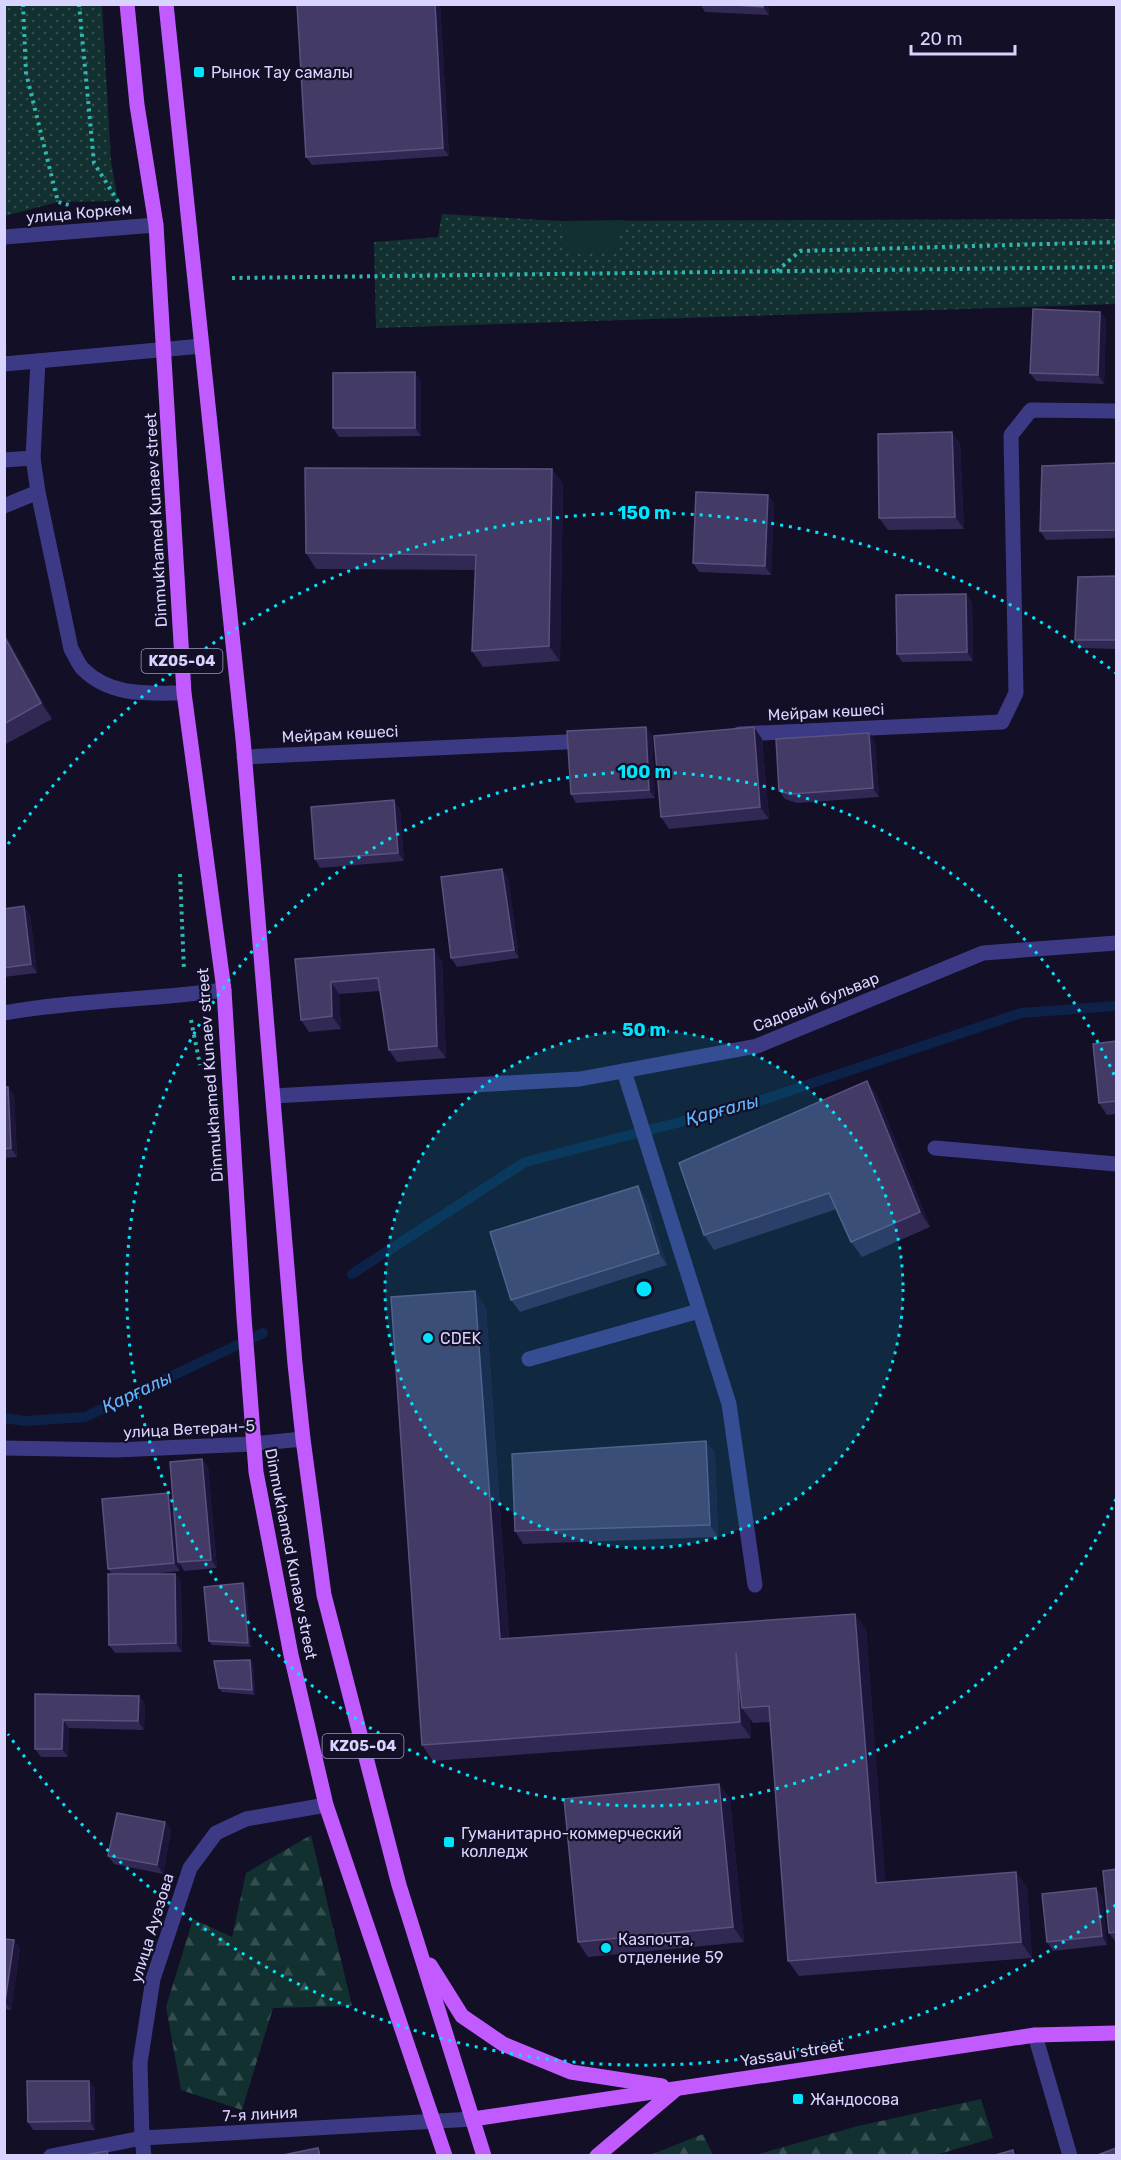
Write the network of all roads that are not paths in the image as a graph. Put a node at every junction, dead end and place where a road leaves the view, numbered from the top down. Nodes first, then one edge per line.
1 (127, 4) edge
2 (166, 4) edge
3 (156, 225) junction
4 (4, 237) edge
5 (202, 346) junction
6 (164, 350) junction
7 (38, 361) junction
8 (4, 364) edge
9 (1116, 411) edge
10 (33, 458) junction
11 (4, 460) edge
12 (38, 492) junction
13 (4, 506) edge
14 (184, 693) junction
15 (728, 734) edge
16 (597, 740) edge
17 (244, 757) junction
18 (1116, 943) edge
19 (224, 990) junction
20 (4, 1013) edge
21 (624, 1071) junction
22 (273, 1096) junction
23 (935, 1148) dead end
24 (1116, 1164) edge
25 (699, 1311) junction
26 (529, 1359) dead end
27 (303, 1439) junction
28 (252, 1444) junction
29 (4, 1448) edge
30 (755, 1585) dead end
31 (326, 1805) junction
32 (399, 1885) junction
33 (1116, 2033) edge
34 (1035, 2035) junction
35 (677, 2089) junction
36 (473, 2119) junction
37 (435, 2123) junction
38 (142, 2138) junction
39 (51, 2156) edge
40 (144, 2156) edge
41 (445, 2156) edge
42 (484, 2156) edge
43 (597, 2156) edge
44 (1070, 2156) edge

1 - 3 main road, Dinmukhamed Kunaev street / KZ05-04
2 - 5 main road, Dinmukhamed Kunaev street / KZ05-04
3 - 4 street, улица Коркем
3 - 6 main road, Dinmukhamed Kunaev street / KZ05-04
5 - 6 street
5 - 17 main road, Dinmukhamed Kunaev street / KZ05-04
6 - 7 street
6 - 14 main road, Dinmukhamed Kunaev street / KZ05-04
7 - 8 street
7 - 10 street
9 - 15 street, Мейрам көшесі
10 - 11 street
10 - 12 street
12 - 13 street
12 - 14 street
14 - 19 main road, Dinmukhamed Kunaev street / KZ05-04
16 - 17 street, Мейрам көшесі
17 - 22 main road, Dinmukhamed Kunaev street / KZ05-04
18 - 21 street, Садовый бульвар
19 - 20 street
19 - 28 main road, Dinmukhamed Kunaev street / KZ05-04
21 - 22 street, Садовый бульвар
21 - 25 street
22 - 27 main road, Dinmukhamed Kunaev street / KZ05-04
23 - 24 street
25 - 26 street
25 - 30 street
27 - 28 street, улица Ветеран-5
27 - 32 main road, Dinmukhamed Kunaev street / KZ05-04
28 - 29 street, улица Ветеран-5
28 - 31 main road, Dinmukhamed Kunaev street / KZ05-04
31 - 37 main road, Dinmukhamed Kunaev street / KZ05-04
31 - 38 street, улица Ауэзова
32 - 35 main road
32 - 36 main road, Dinmukhamed Kunaev street / KZ05-04
33 - 34 main road, Yassaui street
34 - 35 main road, Yassaui street
34 - 44 street
35 - 36 main road, Yassaui street
35 - 43 main road
36 - 37 street, 7-я линия
36 - 42 main road, KZ05-04
37 - 38 street, 7-я линия
37 - 41 main road, KZ05-04
38 - 39 street, 7-я линия
38 - 40 street, улица Ауэзова

